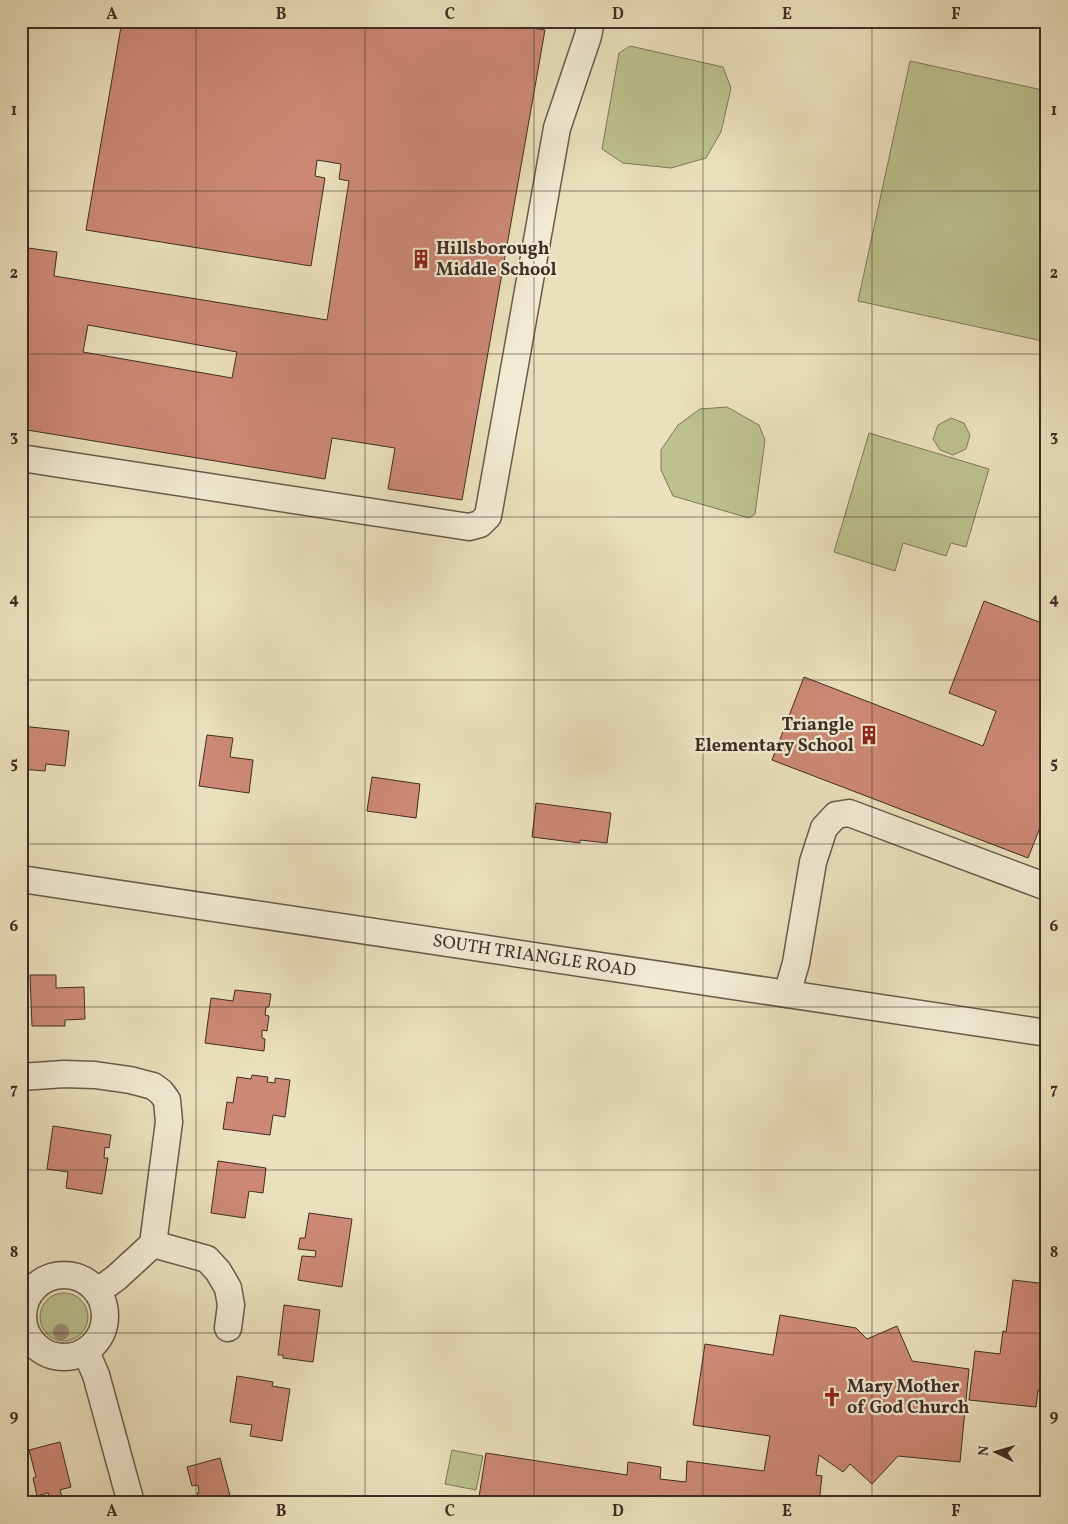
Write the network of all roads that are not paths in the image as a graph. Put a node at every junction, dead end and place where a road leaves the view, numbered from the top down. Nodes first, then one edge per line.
1 (591, 21) edge
2 (21, 458) edge
3 (21, 879) edge
4 (1047, 887) edge
5 (787, 994) junction
6 (1047, 1033) edge
7 (21, 1076) edge
8 (153, 1244) junction
9 (98, 1291) junction
10 (228, 1328) dead end
11 (23, 1330) edge
12 (86, 1352) junction
13 (131, 1503) edge

1 - 2 street
3 - 5 street, SOUTH TRIANGLE ROAD
4 - 5 street
5 - 6 street, SOUTH TRIANGLE ROAD
7 - 8 street
8 - 9 street
8 - 10 street
9 - 11 street
9 - 12 street
11 - 12 street
12 - 13 street

